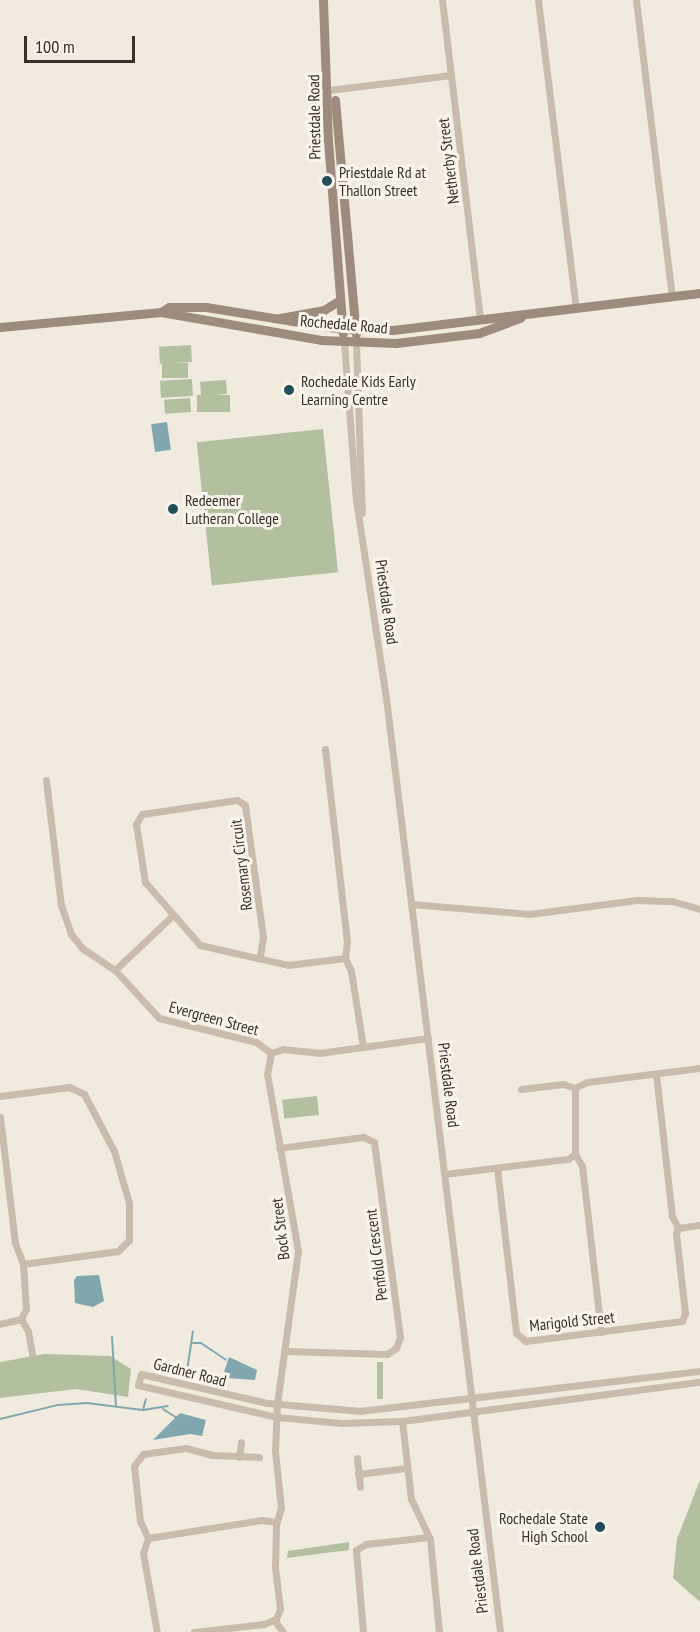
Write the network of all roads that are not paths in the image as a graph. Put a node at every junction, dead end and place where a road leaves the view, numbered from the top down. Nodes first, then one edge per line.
1 (323, 0) edge
2 (442, 0) edge
3 (538, 0) edge
4 (636, 0) edge
5 (451, 75) junction
6 (331, 90) junction
7 (700, 293) edge
8 (672, 297) junction
9 (340, 300) junction
10 (576, 309) junction
11 (160, 312) junction
12 (522, 317) junction
13 (276, 319) junction
14 (480, 320) junction
15 (0, 327) edge
16 (342, 329) junction
17 (355, 330) junction
18 (344, 342) junction
19 (356, 343) junction
20 (363, 542) junction
21 (325, 749) dead end
22 (46, 780) dead end
23 (411, 904) junction
24 (700, 909) edge
25 (173, 915) junction
26 (260, 956) junction
27 (345, 958) junction
28 (115, 970) junction
29 (428, 1038) junction
30 (363, 1047) junction
31 (271, 1053) junction
32 (700, 1068) edge
33 (656, 1074) junction
34 (575, 1088) junction
35 (520, 1089) dead end
36 (0, 1096) edge
37 (0, 1116) edge
38 (279, 1148) junction
39 (575, 1154) junction
40 (496, 1168) junction
41 (445, 1174) junction
42 (700, 1225) edge
43 (678, 1228) junction
44 (23, 1264) junction
45 (21, 1319) junction
46 (0, 1324) edge
47 (602, 1332) junction
48 (284, 1351) junction
49 (32, 1354) dead end
50 (700, 1371) edge
51 (700, 1382) edge
52 (472, 1398) junction
53 (277, 1404) junction
54 (473, 1411) junction
55 (277, 1417) junction
56 (402, 1421) junction
57 (241, 1442) dead end
58 (239, 1457) junction
59 (259, 1457) dead end
60 (357, 1458) dead end
61 (407, 1468) junction
62 (358, 1474) junction
63 (360, 1487) dead end
64 (276, 1522) junction
65 (429, 1536) junction
66 (148, 1538) junction
67 (274, 1620) junction
68 (157, 1632) edge
69 (194, 1632) edge
70 (283, 1632) edge
71 (363, 1632) edge
72 (439, 1632) edge
73 (500, 1632) edge

1 - 6 main road, Priestdale Road
2 - 5 street, Netherby Street
3 - 10 street
4 - 8 street
5 - 6 street
5 - 14 street, Netherby Street
6 - 9 main road, Priestdale Road
6 - 17 main road, Priestdale Road
7 - 8 main road, Rochedale Road
8 - 10 main road, Rochedale Road
9 - 13 main road
9 - 16 main road, Priestdale Road
10 - 12 main road, Rochedale Road
11 - 13 main road, Rochedale Road
11 - 15 main road, Rochedale Road
11 - 18 main road, Rochedale Road
12 - 14 main road, Rochedale Road
12 - 19 main road, Rochedale Road
13 - 16 main road, Rochedale Road
14 - 17 main road, Rochedale Road
16 - 17 main road, Rochedale Road
16 - 18 main road, Priestdale Road
17 - 19 main road, Priestdale Road
18 - 19 main road, Rochedale Road
18 - 20 street, Priestdale Road
19 - 20 street, Priestdale Road
20 - 23 street, Priestdale Road
21 - 27 street
22 - 28 street, Evergreen Street
23 - 24 street
23 - 29 street, Priestdale Road
25 - 26 street, Rosemary Circuit
25 - 26 street, Rosemary Circuit
25 - 28 street
26 - 27 street, Rosemary Circuit
27 - 30 street
28 - 31 street, Evergreen Street
29 - 30 street, Evergreen Street
29 - 41 street, Priestdale Road
30 - 31 street, Evergreen Street
31 - 38 street, Bock Street
32 - 33 street
33 - 34 street
33 - 43 street
34 - 35 street
34 - 39 street
36 - 44 street
37 - 44 street
38 - 48 street, Bock Street
38 - 48 street, Penfold Crescent
39 - 40 street
39 - 47 street
40 - 41 street
40 - 47 street, Marigold Street
41 - 52 street, Priestdale Road
42 - 43 street
43 - 47 street, Marigold Street
44 - 45 street
45 - 46 street
45 - 49 street
48 - 53 street, Bock Street
50 - 52 street, Gardner Road
51 - 54 street, Gardner Road
52 - 53 street, Gardner Road
52 - 54 street, Priestdale Road
53 - 55 street, Bock Street
53 - 55 street, Gardner Road
54 - 56 street, Gardner Road
54 - 73 street, Priestdale Road
55 - 56 street, Gardner Road
55 - 64 street, Bock Street
56 - 61 street
57 - 58 street
58 - 59 street
58 - 66 street
60 - 62 street
61 - 62 street
61 - 65 street
62 - 63 street
64 - 66 street
64 - 67 street, Bock Street
65 - 71 street
65 - 72 street
66 - 68 street
67 - 69 street
67 - 70 street

